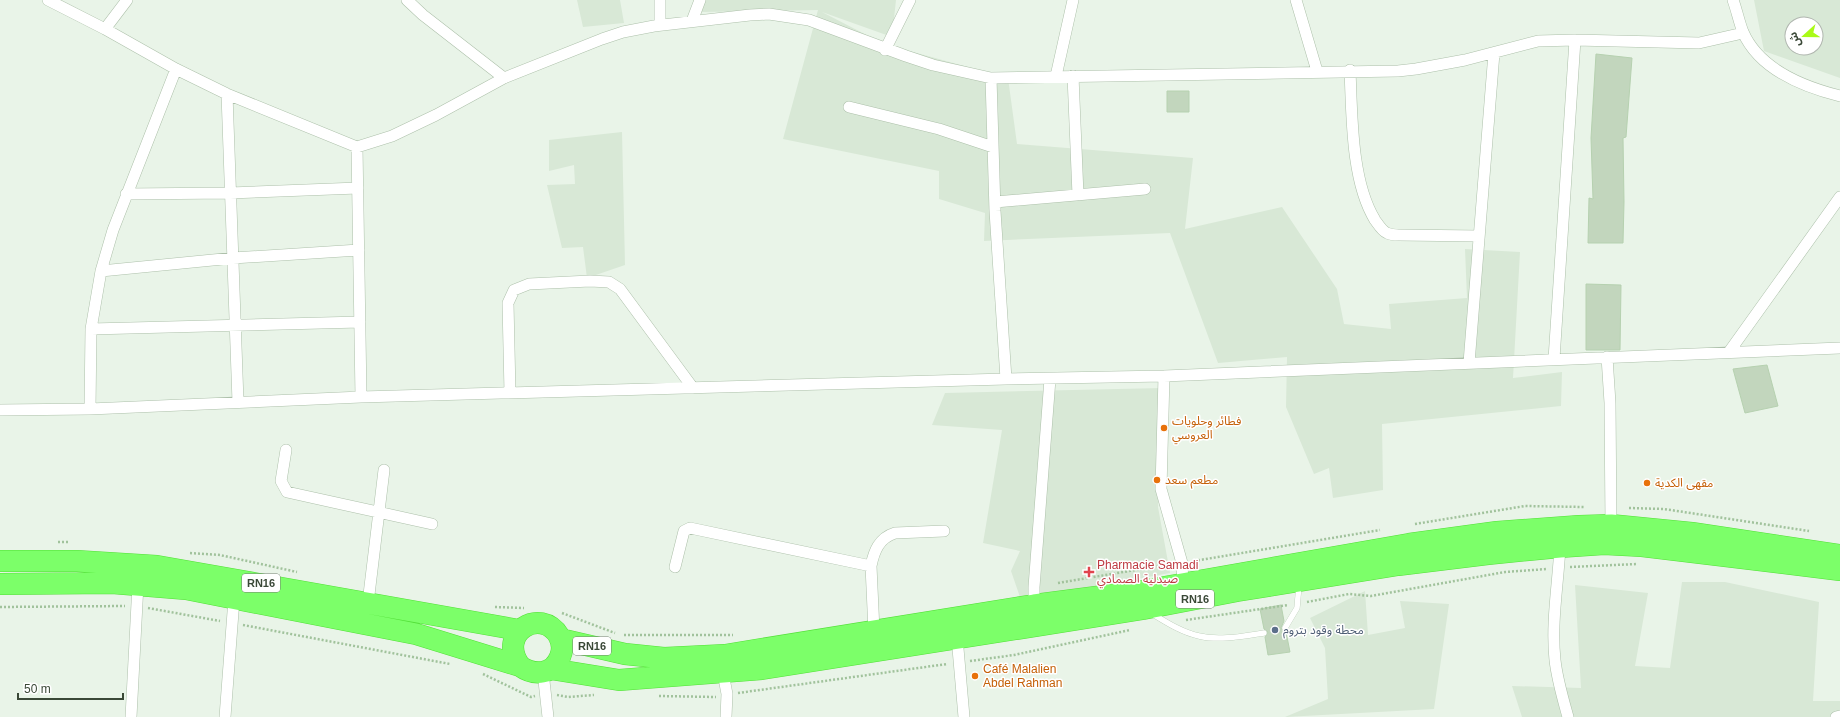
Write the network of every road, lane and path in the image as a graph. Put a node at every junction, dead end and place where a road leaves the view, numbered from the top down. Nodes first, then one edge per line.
1 (48, 0) edge
2 (127, 0) edge
3 (407, 0) edge
4 (660, 0) edge
5 (700, 0) edge
6 (910, 0) edge
7 (1073, 0) edge
8 (1296, 0) edge
9 (1733, 0) edge
10 (692, 21) junction
11 (660, 25) junction
12 (105, 29) junction
13 (1743, 33) junction
14 (1575, 40) junction
15 (885, 50) junction
16 (1494, 53) junction
17 (176, 69) junction
18 (1350, 70) junction
19 (1317, 71) junction
20 (1056, 76) junction
21 (1073, 76) junction
22 (504, 78) junction
23 (991, 78) junction
24 (227, 94) junction
25 (1840, 96) edge
26 (849, 107) dead end
27 (357, 147) junction
28 (993, 147) junction
29 (358, 188) junction
30 (1145, 189) dead end
31 (230, 193) junction
32 (126, 194) junction
33 (1078, 195) junction
34 (1840, 197) edge
35 (995, 202) junction
36 (1479, 236) junction
37 (359, 250) junction
38 (233, 258) junction
39 (101, 271) junction
40 (360, 322) junction
41 (235, 326) junction
42 (91, 329) junction
43 (1840, 348) edge
44 (1729, 352) junction
45 (1607, 357) junction
46 (1554, 359) junction
47 (1469, 363) junction
48 (1164, 376) junction
49 (1006, 379) junction
50 (1050, 379) junction
51 (693, 388) junction
52 (510, 393) junction
53 (361, 397) junction
54 (238, 402) junction
55 (90, 409) junction
56 (0, 410) edge
57 (286, 450) dead end
58 (384, 470) dead end
59 (380, 512) junction
60 (1611, 516) junction
61 (432, 524) dead end
62 (1408, 525) dead end
63 (1385, 529) dead end
64 (944, 531) dead end
65 (1817, 532) dead end
66 (51, 542) dead end
67 (73, 543) dead end
68 (1560, 547) junction
69 (189, 553) dead end
70 (1840, 555) edge
71 (0, 561) edge
72 (1182, 563) junction
73 (871, 566) junction
74 (675, 567) dead end
75 (1840, 570) edge
76 (302, 573) dead end
77 (1299, 581) junction
78 (0, 584) edge
79 (138, 584) junction
80 (1183, 584) junction
81 (1034, 596) junction
82 (234, 599) junction
83 (368, 603) junction
84 (488, 606) dead end
85 (530, 608) dead end
86 (1143, 609) junction
87 (557, 611) dead end
88 (1286, 628) dead end
89 (520, 630) junction
90 (874, 631) junction
91 (1264, 632) dead end
92 (738, 635) dead end
93 (957, 637) junction
94 (560, 639) junction
95 (520, 666) junction
96 (547, 671) junction
97 (723, 673) junction
98 (1840, 716) edge
99 (131, 717) edge
100 (225, 717) edge
101 (548, 717) edge
102 (726, 717) edge
103 (964, 717) edge
104 (1568, 717) edge
105 (1836, 717) edge

1 - 12 street
2 - 12 street
3 - 22 street
4 - 11 street
5 - 10 street
6 - 15 street
7 - 20 street
8 - 19 street
9 - 13 street
10 - 11 street
10 - 15 street
11 - 22 street
12 - 17 street
13 - 14 street
13 - 25 street
14 - 16 street
14 - 46 street
15 - 23 street
16 - 18 street
16 - 36 street
17 - 24 street
17 - 32 street
18 - 19 street
18 - 36 street
19 - 21 street
20 - 21 street
20 - 23 street
21 - 33 street
22 - 27 street
23 - 28 street
24 - 27 street
24 - 31 street
26 - 28 street
27 - 29 street
28 - 35 street
29 - 31 street
29 - 37 street
30 - 33 street
31 - 32 street
31 - 38 street
32 - 39 street
33 - 35 street
34 - 44 street
35 - 49 street
36 - 47 street
37 - 38 street
37 - 40 street
38 - 39 street
38 - 41 street
39 - 42 street
40 - 41 street
40 - 53 street
41 - 42 street
41 - 54 street
42 - 55 street
43 - 44 street
44 - 45 street
45 - 46 street
45 - 60 street
46 - 47 street
47 - 48 street
48 - 50 street
48 - 72 street
49 - 50 street
49 - 51 street
50 - 81 street
51 - 52 street
51 - 52 street
52 - 53 street
53 - 54 street
54 - 55 street
55 - 56 street
57 - 59 street
58 - 59 street
59 - 61 street
59 - 83 street
60 - 62 path
60 - 65 path
60 - 70 highway, RN16
60 - 80 highway, RN16
63 - 72 path
64 - 73 street
66 - 67 path
68 - 75 highway, RN16
68 - 77 highway, RN16
68 - 104 street
69 - 76 path
71 - 83 highway, RN16
72 - 80 street
72 - 81 path
73 - 74 street
73 - 90 street
77 - 86 highway, RN16
77 - 88 lane
78 - 79 highway, RN16
79 - 82 highway, RN16
79 - 99 street
80 - 81 highway, RN16
81 - 90 highway, RN16
82 - 95 highway, RN16
82 - 100 street
83 - 89 highway, RN16
84 - 85 path
86 - 91 lane
86 - 93 highway, RN16
87 - 92 path
89 - 94 highway, RN16
89 - 95 highway
90 - 94 highway, RN16
93 - 97 highway, RN16
93 - 103 street
94 - 96 highway, RN16
95 - 96 highway, RN16
96 - 97 highway, RN16
96 - 101 street
97 - 102 street
98 - 105 street

